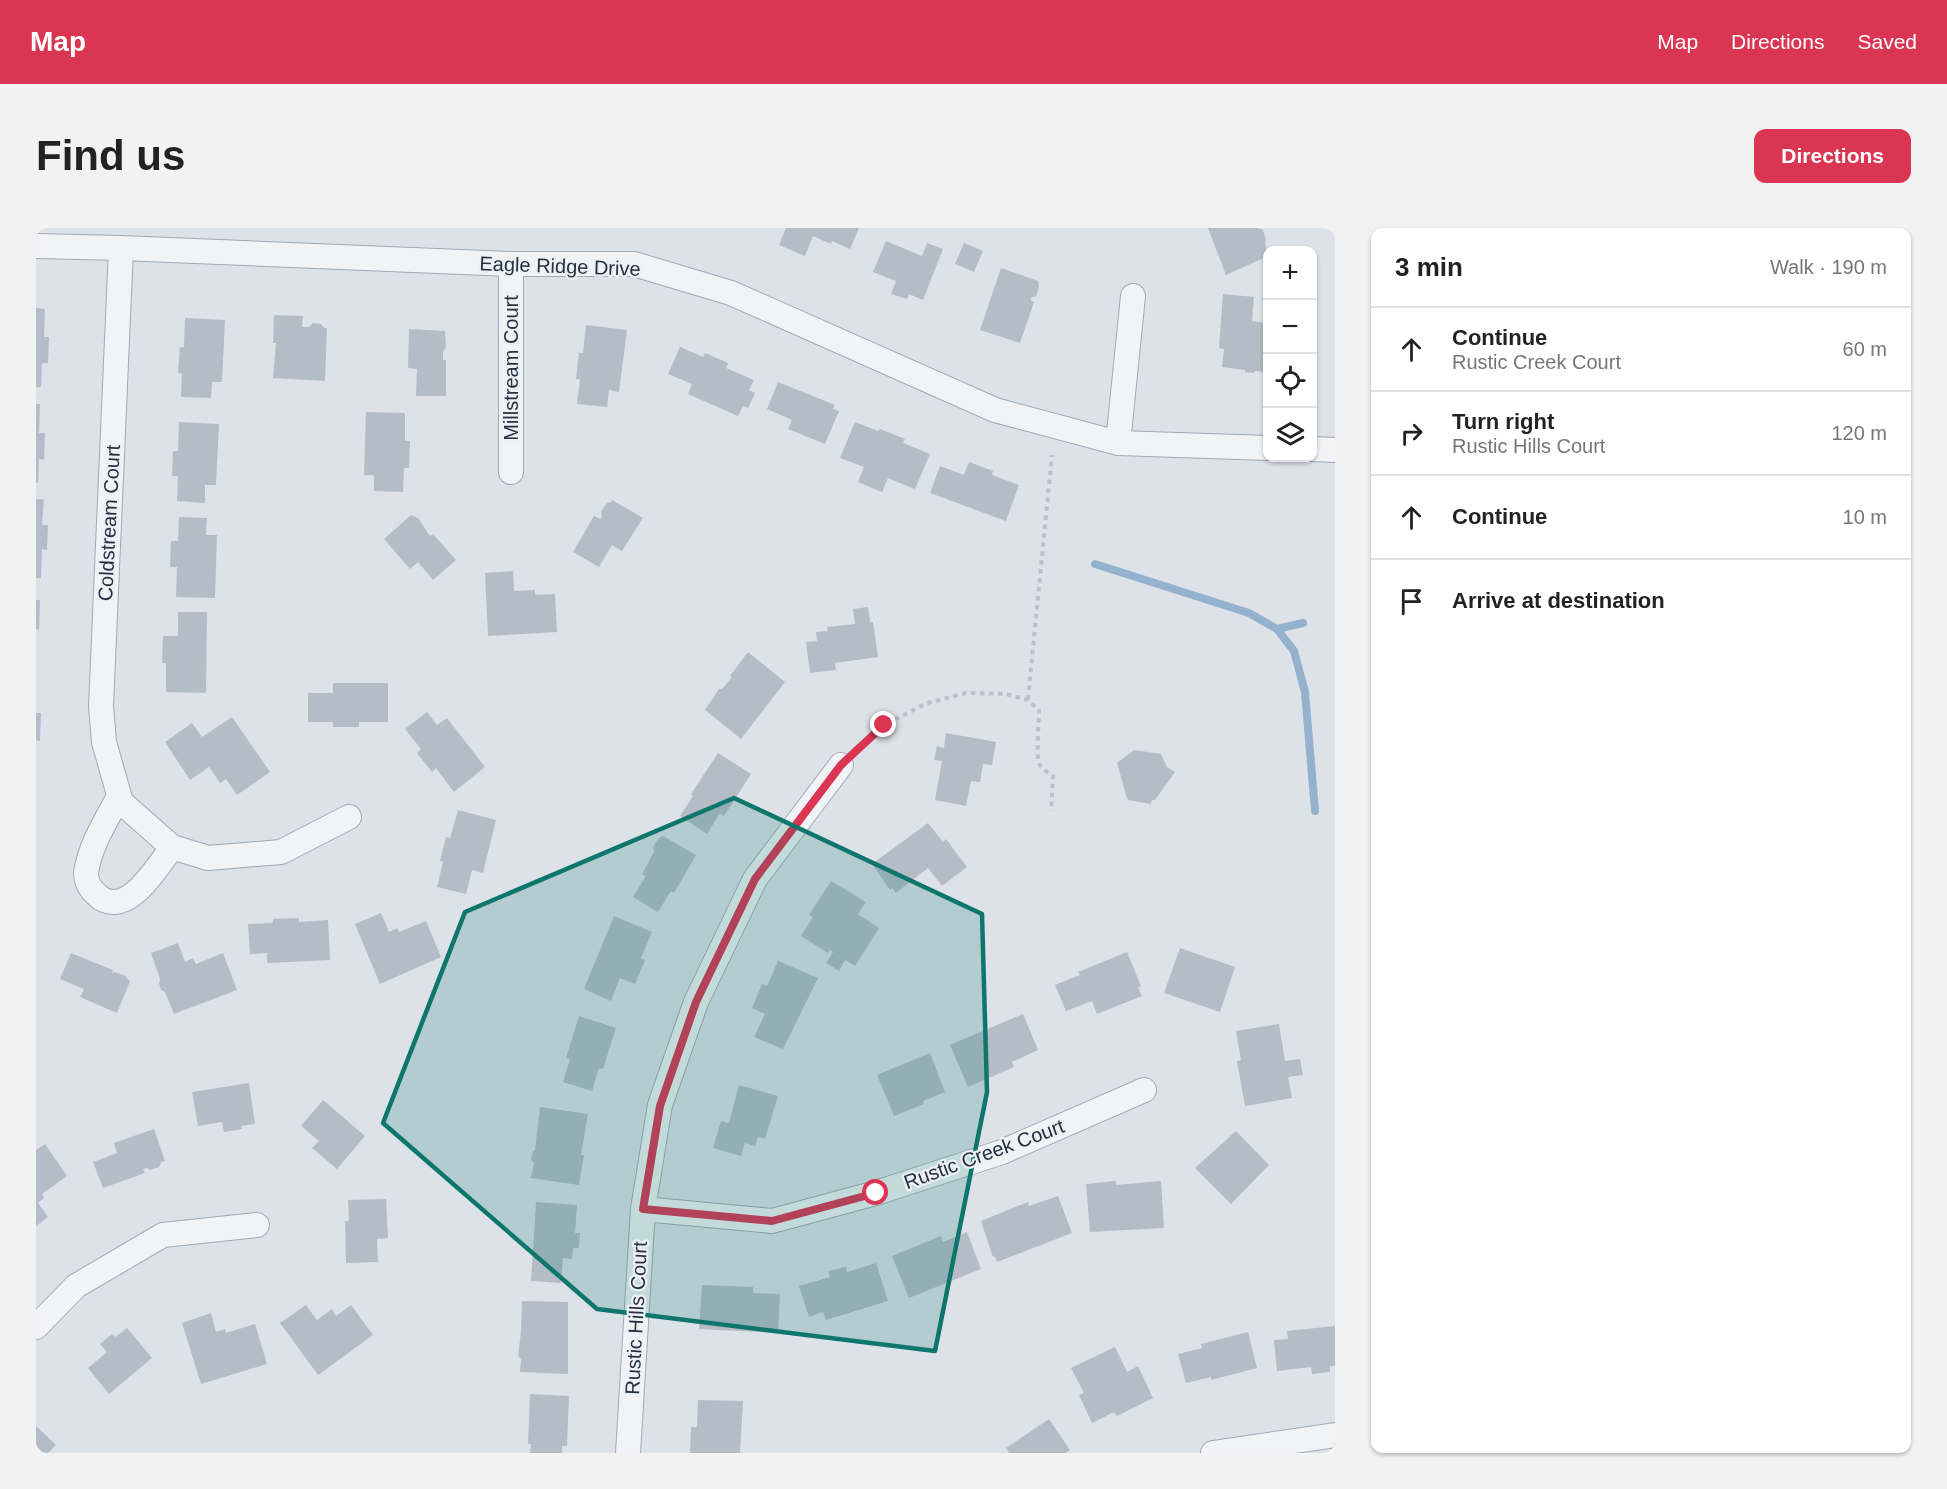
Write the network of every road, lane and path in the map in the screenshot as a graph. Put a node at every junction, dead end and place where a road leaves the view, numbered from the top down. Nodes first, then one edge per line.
1 (36, 246) edge
2 (121, 248) junction
3 (511, 264) junction
4 (1133, 296) dead end
5 (1118, 443) junction
6 (1263, 448) edge
7 (1317, 449) edge
8 (1335, 450) edge
9 (1052, 455) dead end
10 (511, 472) dead end
11 (1028, 699) junction
12 (841, 765) joint
13 (119, 796) junction
14 (1051, 811) dead end
15 (350, 817) dead end
16 (172, 847) junction
17 (1144, 1090) dead end
18 (643, 1209) junction
19 (257, 1225) dead end
20 (36, 1327) edge
21 (1335, 1435) edge
22 (628, 1453) edge
23 (1213, 1453) edge

1 - 2 street, Eagle Ridge Drive
2 - 3 street, Eagle Ridge Drive
2 - 13 street, Coldstream Court
3 - 5 street, Eagle Ridge Drive
3 - 10 street, Millstream Court
4 - 5 street
5 - 6 street, Eagle Ridge Drive
7 - 8 street
9 - 11 path
11 - 12 path
11 - 14 path
12 - 18 street, Rustic Hills Court
13 - 16 street, Coldstream Court
13 - 16 street
15 - 16 street, Coldstream Court
17 - 18 street, Rustic Creek Court
18 - 22 street, Rustic Hills Court
19 - 20 street
21 - 23 street

